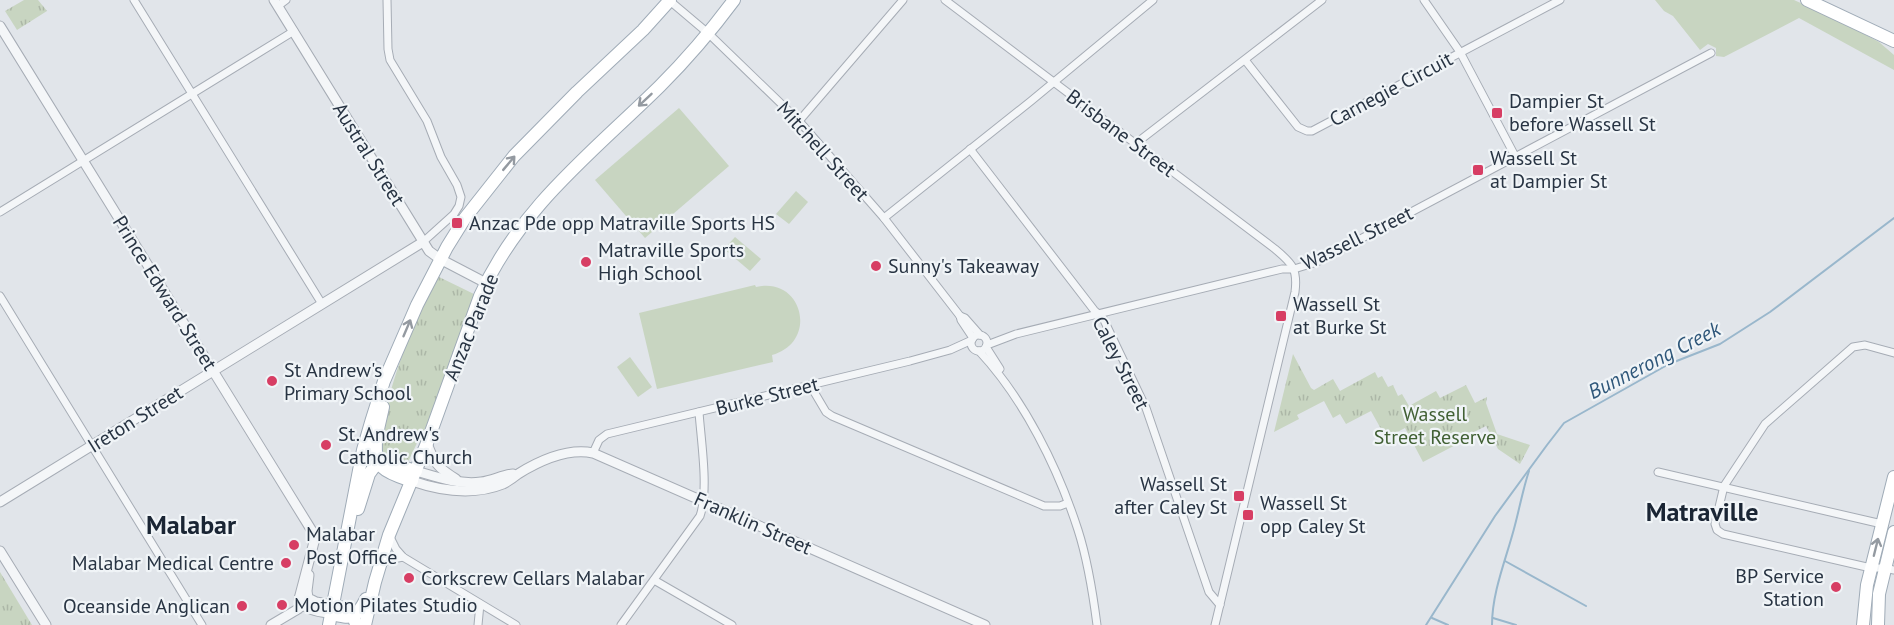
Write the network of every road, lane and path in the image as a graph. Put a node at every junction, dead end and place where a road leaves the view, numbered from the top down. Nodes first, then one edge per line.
1 (134, 0) edge
2 (387, 0) edge
3 (734, 0) edge
4 (903, 0) edge
5 (945, 0) edge
6 (1153, 0) edge
7 (1322, 0) edge
8 (1424, 0) edge
9 (1560, 0) edge
10 (1807, 0) edge
11 (670, 1) edge
12 (279, 2) edge
13 (0, 26) edge
14 (1869, 29) junction
15 (294, 32) junction
16 (709, 34) junction
17 (1894, 41) edge
18 (1894, 51) edge
19 (1460, 52) junction
20 (1711, 52) dead end
21 (1245, 60) junction
22 (1053, 82) junction
23 (192, 94) junction
24 (799, 121) junction
25 (1135, 144) junction
26 (970, 149) junction
27 (1515, 156) junction
28 (84, 160) junction
29 (0, 212) edge
30 (884, 218) junction
31 (423, 243) junction
32 (440, 260) junction
33 (1294, 268) junction
34 (486, 283) junction
35 (0, 296) edge
36 (322, 304) junction
37 (1099, 314) junction
38 (979, 343) junction
39 (1894, 353) edge
40 (213, 371) junction
41 (384, 381) junction
42 (810, 385) junction
43 (699, 412) junction
44 (427, 443) junction
45 (92, 445) junction
46 (593, 453) junction
47 (379, 462) junction
48 (1658, 472) dead end
49 (519, 474) junction
50 (414, 476) junction
51 (1894, 477) edge
52 (463, 482) junction
53 (1724, 486) junction
54 (703, 500) junction
55 (0, 502) edge
56 (1068, 503) junction
57 (1882, 524) junction
58 (1894, 532) edge
59 (389, 535) junction
60 (345, 541) junction
61 (0, 551) edge
62 (403, 557) junction
63 (381, 564) junction
64 (1871, 568) junction
65 (1889, 569) edge
66 (654, 580) junction
67 (375, 582) junction
68 (305, 601) junction
69 (480, 604) junction
70 (1221, 605) junction
71 (331, 615) edge
72 (355, 621) edge
73 (46, 625) edge
74 (202, 625) edge
75 (271, 625) edge
76 (365, 625) edge
77 (478, 625) edge
78 (516, 625) edge
79 (621, 625) edge
80 (732, 625) edge
81 (985, 625) edge
82 (1097, 625) edge
83 (1215, 625) edge
84 (1863, 625) edge
85 (1878, 625) edge

1 - 23 street
2 - 31 street
3 - 16 main road, Anzac Parade
4 - 24 street
5 - 22 street, Brisbane Street
6 - 22 street
7 - 21 street
8 - 19 street
9 - 19 street, Carnegie Circuit
10 - 14 main road
11 - 16 street, Mitchell Street
32 -> 11 main road
12 - 15 street, Austral Street
13 - 28 street, Prince Edward Street
14 - 17 main road
14 - 18 main road
15 - 23 street
15 - 31 street, Austral Street
16 - 24 street, Mitchell Street
16 -> 34 main road, Anzac Parade
19 - 21 street, Carnegie Circuit
19 - 27 street
20 - 27 street, Wassell Street
21 - 25 street
22 - 25 street, Brisbane Street
22 - 26 street
23 - 28 street
23 - 36 street
24 - 30 street, Mitchell Street
25 - 33 street, Brisbane Street
26 - 30 street
26 - 37 street, Caley Street
27 - 33 street, Wassell Street
28 - 29 street
28 - 40 street, Prince Edward Street
30 - 38 street, Mitchell Street
31 - 32 street, Austral Street
31 - 36 street, Ireton Street
32 - 34 street, Austral Street
41 -> 32 main road
33 - 37 street, Burke Street
33 - 70 street, Wassell Street
34 - 44 main road, Anzac Parade
35 - 45 street
36 - 40 street, Ireton Street
37 - 38 street, Burke Street
37 - 70 street, Caley Street
38 - 42 street, Burke Street
38 - 56 street, Mitchell Street
39 - 53 street
40 - 45 street, Ireton Street
40 - 68 street, Prince Edward Street
41 - 47 main road
41 - 60 main road
42 - 43 street, Burke Street
42 - 56 street
43 - 46 street, Burke Street
43 - 54 street
44 - 50 main road, Anzac Parade
44 - 52 street
45 - 55 street, Ireton Street
45 - 74 street
46 - 49 street, Franklin Street
46 - 54 street, Franklin Street
47 - 50 main road
47 - 60 main road
48 - 53 street
49 - 50 street, Franklin Street
49 - 52 street, Franklin Street
50 - 52 street, Franklin Street
50 - 59 main road, Anzac Parade
51 - 57 main road
53 - 57 street
53 - 64 street
54 - 66 street
54 - 81 street, Franklin Street
56 - 82 street, Mitchell Street
64 -> 57 main road
58 - 65 main road
59 - 62 street
59 - 63 main road, Anzac Parade
60 - 71 main road
61 - 73 street
62 - 63 street
62 - 69 street
63 - 67 main road, Anzac Parade
64 - 65 street
64 - 84 main road
65 - 85 main road
66 - 79 street
66 - 80 street
67 - 72 main road
67 - 76 main road, Anzac Parade
68 - 71 street
68 - 75 street
69 - 77 street
69 - 78 street
70 - 83 street, Wassell Street
71 - 72 main road

